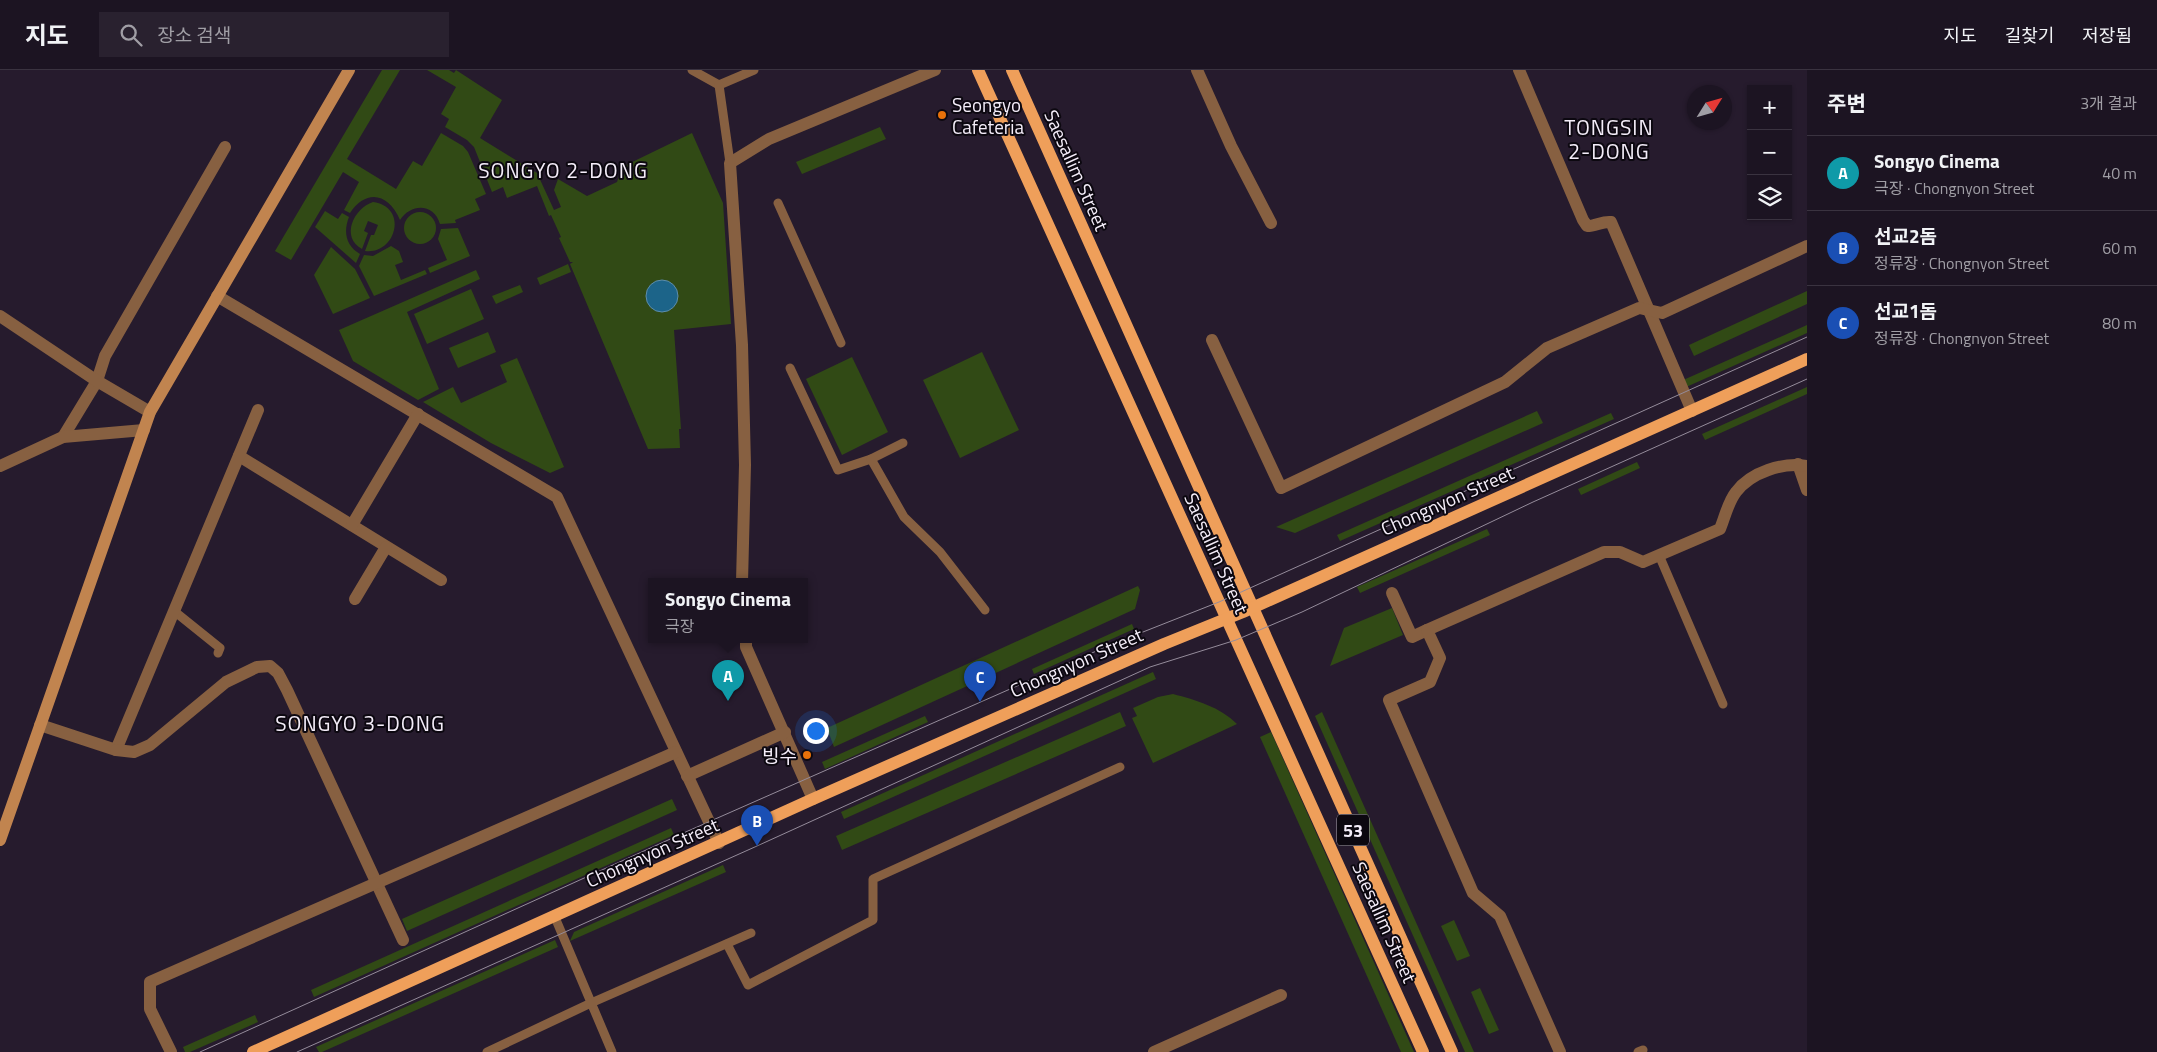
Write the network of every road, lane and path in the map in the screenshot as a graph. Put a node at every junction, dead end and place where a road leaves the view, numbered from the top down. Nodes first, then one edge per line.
1 (349, 70) edge
2 (692, 70) edge
3 (754, 70) edge
4 (935, 70) edge
5 (978, 70) edge
6 (1012, 70) edge
7 (1197, 70) edge
8 (1519, 70) edge
9 (719, 85) junction
10 (224, 147) dead end
11 (730, 163) junction
12 (778, 203) dead end
13 (1271, 223) dead end
14 (1807, 246) edge
15 (217, 296) junction
16 (1648, 309) junction
17 (0, 316) edge
18 (1212, 340) dead end
19 (841, 343) dead end
20 (1807, 359) edge
21 (790, 368) dead end
22 (97, 382) junction
23 (258, 410) dead end
24 (1692, 410) junction
25 (150, 412) junction
26 (418, 414) junction
27 (144, 430) junction
28 (62, 437) junction
29 (903, 443) dead end
30 (239, 456) junction
31 (871, 458) junction
32 (1802, 465) edge
33 (0, 466) edge
34 (1807, 490) edge
35 (352, 525) junction
36 (386, 547) junction
37 (1659, 555) junction
38 (742, 578) edge
39 (441, 580) dead end
40 (1392, 593) dead end
41 (355, 598) dead end
42 (1254, 607) junction
43 (985, 610) dead end
44 (174, 611) junction
45 (1227, 619) junction
46 (1427, 630) junction
47 (746, 643) edge
48 (218, 654) dead end
49 (1723, 704) dead end
50 (40, 725) junction
51 (785, 732) junction
52 (116, 750) junction
53 (676, 752) junction
54 (1120, 766) dead end
55 (687, 776) junction
56 (813, 799) junction
57 (0, 840) edge
58 (719, 843) junction
59 (377, 883) junction
60 (554, 915) junction
61 (751, 933) dead end
62 (403, 940) dead end
63 (727, 944) junction
64 (1281, 995) dead end
65 (591, 1004) junction
66 (171, 1052) edge
67 (254, 1052) edge
68 (487, 1052) edge
69 (612, 1052) edge
70 (1154, 1052) edge
71 (1423, 1052) edge
72 (1452, 1052) edge
73 (1560, 1052) edge

1 - 15 main road
2 - 9 lane
3 - 9 lane
4 - 11 street
5 - 45 main road, Saesallim Street
6 - 42 main road, Saesallim Street
7 - 13 street
8 - 16 street
9 - 11 lane
10 - 22 street
11 - 38 street
12 - 19 lane
14 - 16 street
15 - 25 main road
15 - 26 street
16 - 18 street
16 - 24 street
17 - 22 street
20 - 24 main road, Chongnyon Street
21 - 31 lane
22 - 25 street
22 - 28 street
23 - 30 street
24 - 42 main road, Chongnyon Street
25 - 27 main road
26 - 35 street
26 - 53 street
27 - 28 street
27 - 50 main road
28 - 33 street
29 - 31 lane
30 - 35 street
30 - 44 street
31 - 43 lane
32 - 34 street
32 - 37 street
35 - 36 street
36 - 39 street
36 - 41 street
37 - 46 street
37 - 49 lane
40 - 46 street
42 - 45 main road, Chongnyon Street
42 - 72 main road, Saesallim Street / 53
44 - 48 lane
44 - 52 street
45 - 56 main road, Chongnyon Street
45 - 71 main road, Saesallim Street / 53
46 - 73 street
47 - 51 street
50 - 52 street
50 - 57 main road
51 - 55 street
51 - 56 street
52 - 59 street
53 - 55 street
53 - 59 street
54 - 63 lane
55 - 58 street
56 - 58 main road, Chongnyon Street
58 - 60 main road, Chongnyon Street
59 - 62 street
59 - 66 street
60 - 65 lane
60 - 67 main road, Chongnyon Street
61 - 63 lane
63 - 65 lane
64 - 70 street
65 - 68 lane
65 - 69 lane

